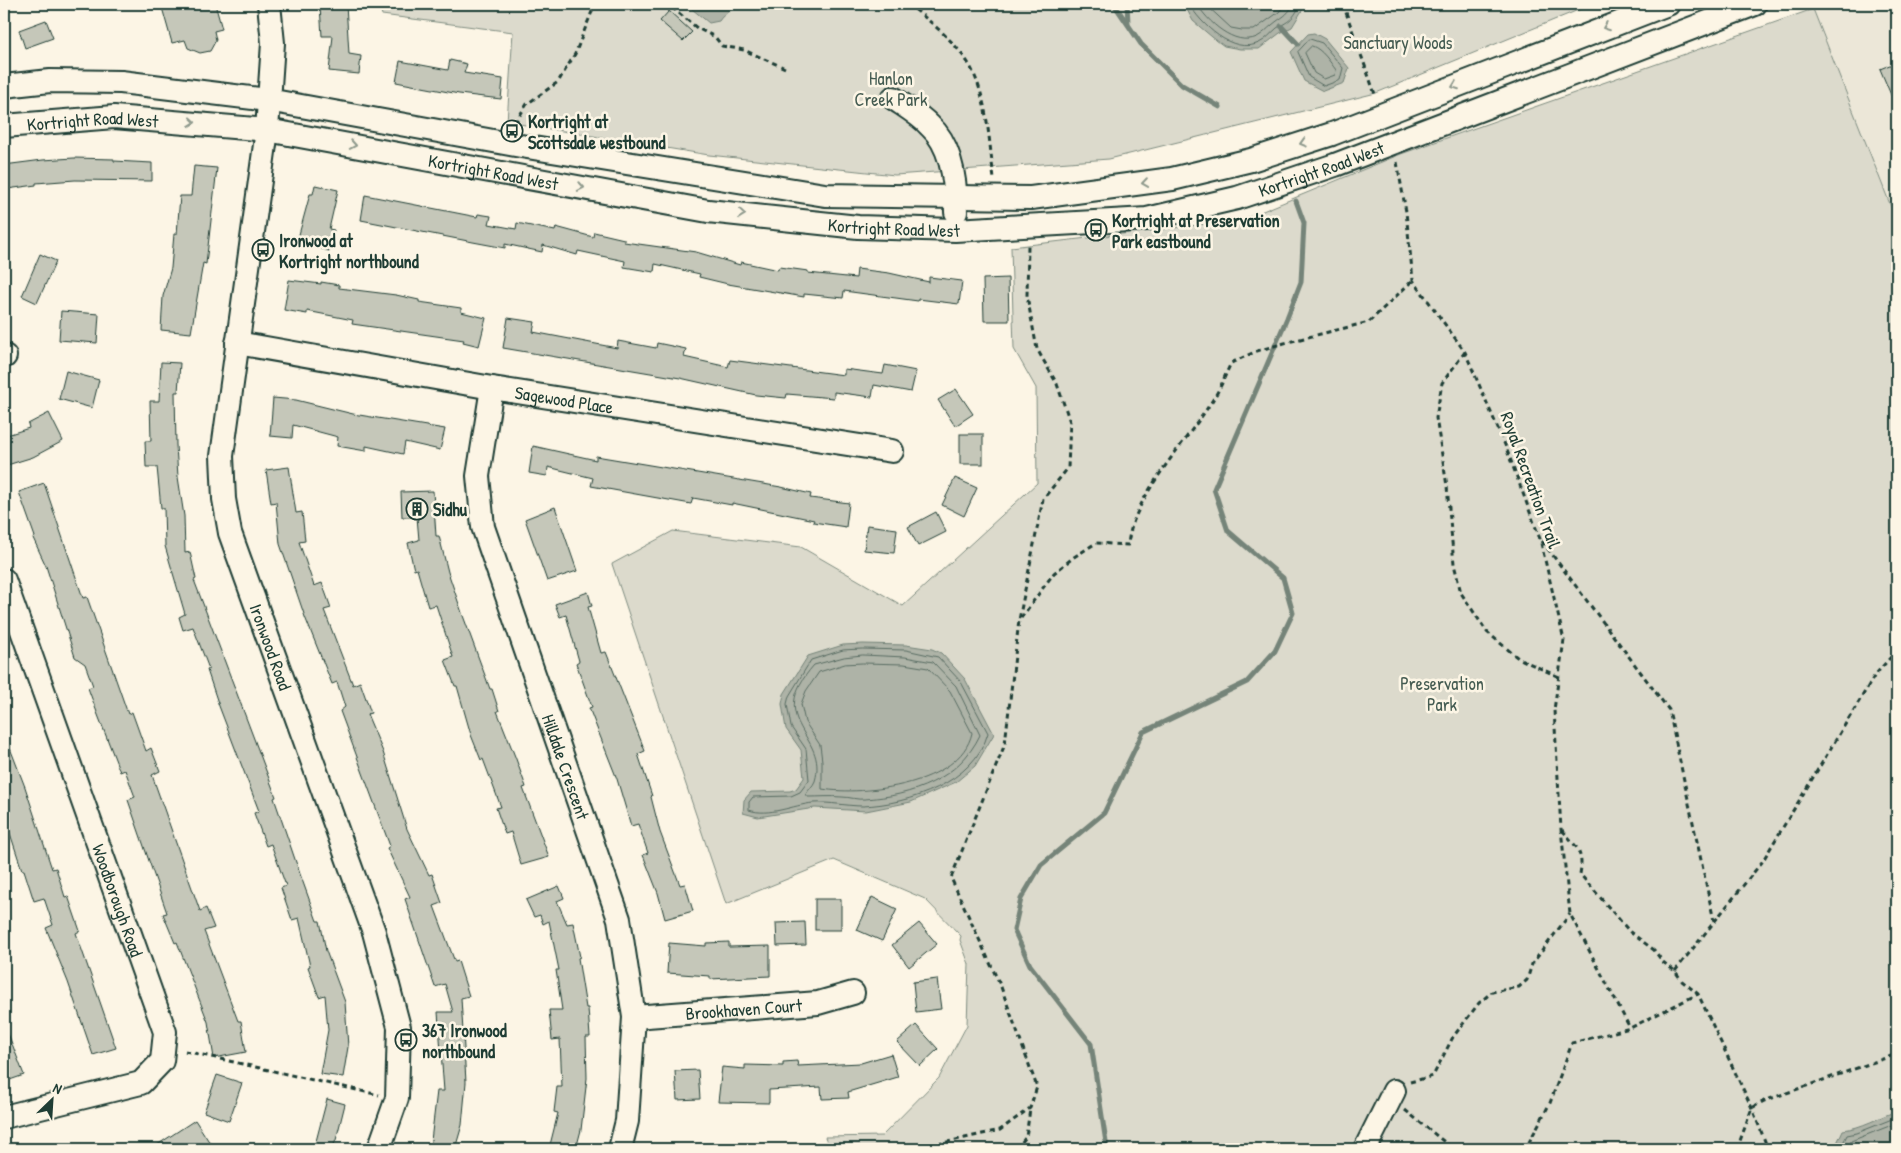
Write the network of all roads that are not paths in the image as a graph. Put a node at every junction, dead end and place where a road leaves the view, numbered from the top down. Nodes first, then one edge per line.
1 (268, 4) edge
2 (1668, 4) edge
3 (1755, 4) edge
4 (4, 86) edge
5 (894, 98) dead end
6 (268, 100) junction
7 (4, 126) edge
8 (267, 130) junction
9 (956, 198) junction
10 (955, 230) junction
11 (237, 343) junction
12 (492, 388) junction
13 (892, 451) dead end
14 (4, 580) edge
15 (854, 993) dead end
16 (634, 1017) junction
17 (1391, 1097) road end
18 (4, 1118) edge
19 (379, 1149) edge
20 (620, 1149) edge
21 (1365, 1149) edge

1 - 6 street, Ironwood Road
2 -> 9 street, Kortright Road West
3 - 10 street, Kortright Road West
4 - 6 street, Kortright Road West
5 - 9 street
6 - 8 street, Ironwood Road
6 - 9 street, Kortright Road West
7 -> 8 street, Kortright Road West
8 -> 10 street, Kortright Road West
8 - 11 street, Ironwood Road
9 - 10 street
11 - 12 street, Sagewood Place
11 - 19 street, Ironwood Road
12 - 13 street, Sagewood Place
12 - 16 street, Hilldale Crescent
14 - 18 street, Woodborough Road
15 - 16 street, Brookhaven Court
16 - 20 street, Hilldale Crescent
17 - 21 street

